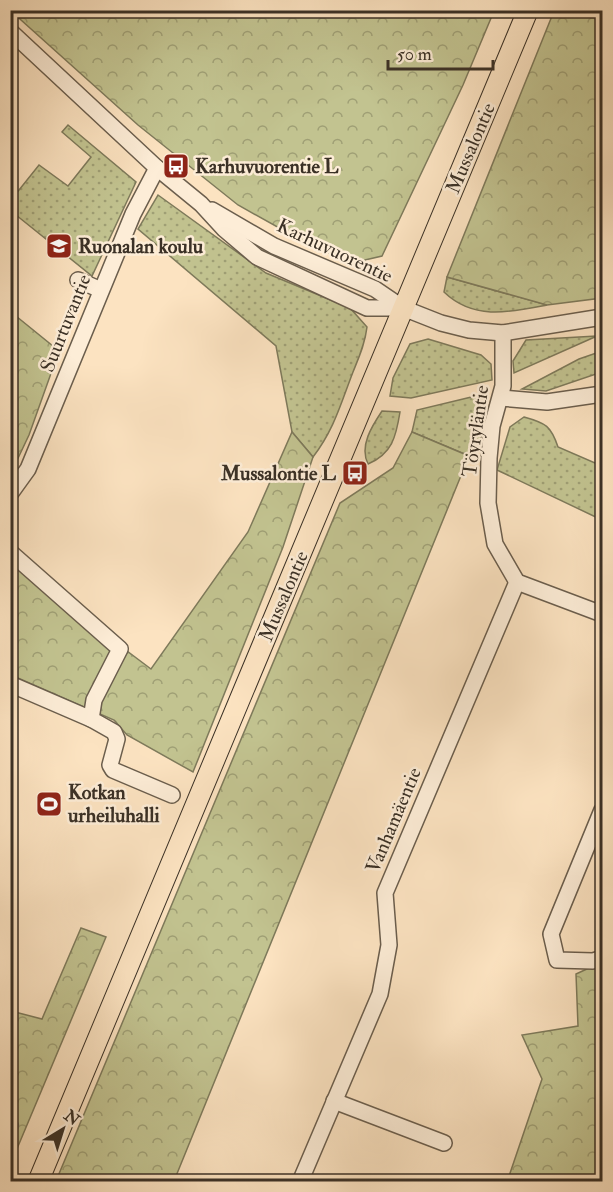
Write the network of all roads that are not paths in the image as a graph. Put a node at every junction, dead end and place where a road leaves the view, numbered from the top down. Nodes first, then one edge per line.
1 (528, 10) edge
2 (10, 31) edge
3 (157, 168) junction
4 (78, 280) dead end
5 (101, 290) junction
6 (403, 308) junction
7 (603, 317) edge
8 (503, 333) junction
9 (603, 394) edge
10 (501, 398) junction
11 (10, 494) edge
12 (10, 552) edge
13 (517, 582) junction
14 (603, 614) edge
15 (10, 684) edge
16 (91, 719) junction
17 (172, 795) dead end
18 (603, 810) edge
19 (603, 958) edge
20 (334, 1101) junction
21 (444, 1143) dead end
22 (38, 1182) edge
23 (300, 1182) edge

1 - 6 main road, Mussalontie
2 - 3 street, Karhuvuorentie
3 - 5 street, Suurtuvantie
3 - 6 street, Karhuvuorentie
4 - 5 street
5 - 11 street, Suurtuvantie
6 - 8 street, Karhuvuorentie
6 - 22 main road, Mussalontie
7 - 8 street, Karhuvuorentie
8 - 10 street, Töyryläntie
9 - 10 street
10 - 13 street, Töyryläntie
12 - 16 street
13 - 14 street
13 - 20 street, Vanhamäentie
15 - 16 street
16 - 17 street
18 - 19 street
20 - 21 street
20 - 23 street, Vanhamäentie

